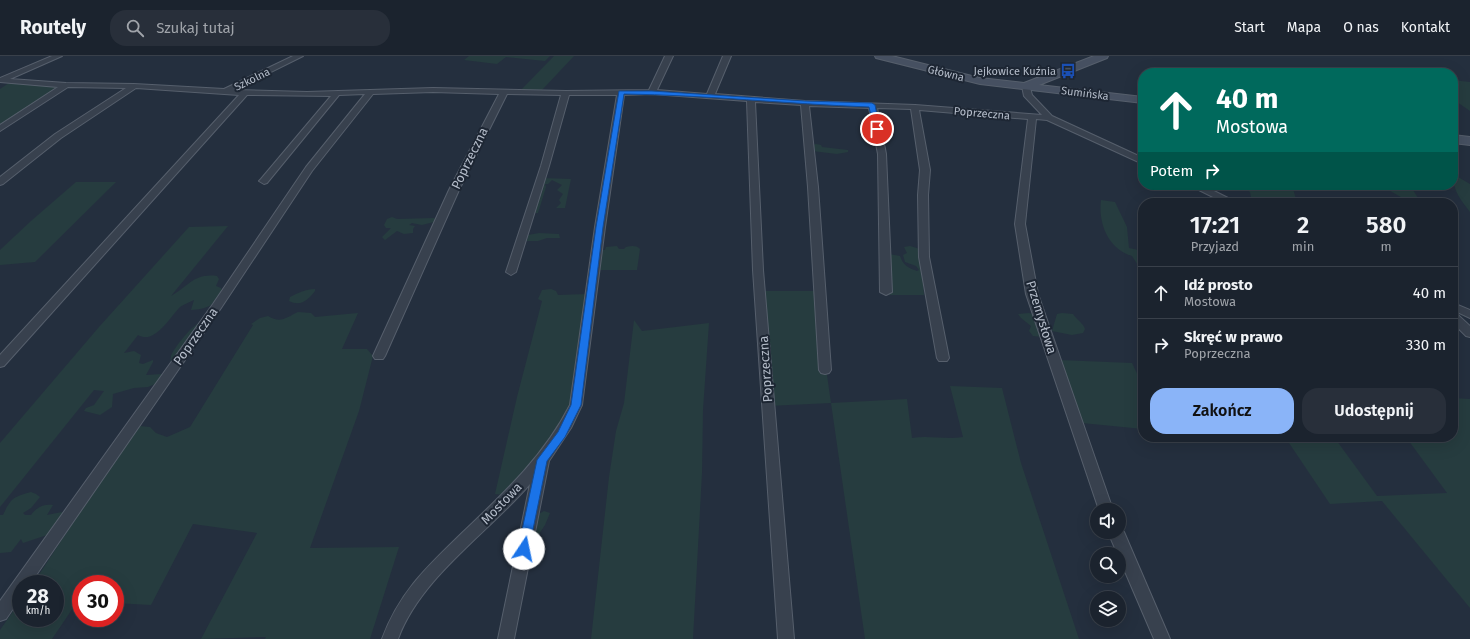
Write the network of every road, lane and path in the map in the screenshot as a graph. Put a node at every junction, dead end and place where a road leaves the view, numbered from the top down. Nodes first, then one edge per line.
1 (58, 56) edge
2 (299, 56) edge
3 (669, 56) edge
4 (727, 56) edge
5 (880, 56) edge
6 (1103, 56) edge
7 (0, 80) edge
8 (66, 85) junction
9 (134, 86) junction
10 (1026, 86) junction
11 (227, 91) junction
12 (372, 91) junction
13 (504, 92) junction
14 (621, 92) junction
15 (652, 92) junction
16 (245, 93) junction
17 (337, 93) junction
18 (566, 93) junction
19 (710, 96) junction
20 (751, 99) junction
21 (1138, 99) edge
22 (805, 103) junction
23 (872, 105) junction
24 (915, 107) junction
25 (1032, 117) junction
26 (1049, 118) junction
27 (0, 129) edge
28 (1458, 140) edge
29 (1470, 141) edge
30 (1138, 160) edge
31 (264, 181) dead end
32 (0, 182) edge
33 (1205, 190) edge
34 (1222, 198) edge
35 (511, 272) dead end
36 (886, 292) dead end
37 (1458, 308) edge
38 (1470, 314) edge
39 (1461, 320) edge
40 (1470, 333) edge
41 (379, 356) dead end
42 (943, 358) dead end
43 (0, 363) edge
44 (825, 370) dead end
45 (542, 460) junction
46 (1104, 503) edge
47 (1119, 539) edge
48 (27, 575) edge
49 (12, 597) edge
50 (0, 614) edge
51 (390, 639) edge
52 (506, 639) edge
53 (786, 639) edge
54 (1162, 639) edge

1 - 7 street, Poprzeczna
2 - 11 street, Szkolna
3 - 15 street
4 - 19 street
5 - 10 street, Główna
6 - 10 street
7 - 8 street, Poprzeczna
8 - 9 street, Poprzeczna
8 - 27 street
9 - 11 street, Poprzeczna
9 - 32 street
10 - 21 street, Sumińska
10 - 26 street
11 - 16 street, Poprzeczna
12 - 13 street, Poprzeczna
12 - 17 street, Poprzeczna
12 - 48 street, Poprzeczna
13 - 18 street, Poprzeczna
13 - 41 street, Poprzeczna
14 - 15 street, Poprzeczna
14 - 18 street, Poprzeczna
14 - 45 street, Mostowa
15 - 19 street, Poprzeczna
16 - 17 street, Poprzeczna
16 - 43 street
17 - 31 street
18 - 35 street
19 - 20 street, Poprzeczna
20 - 22 street, Poprzeczna
20 - 53 street, Poprzeczna
22 - 23 street, Poprzeczna
22 - 44 street
23 - 24 street, Poprzeczna
23 - 36 street
24 - 25 street, Poprzeczna
24 - 42 street
25 - 26 street, Poprzeczna
25 - 46 street, Przemysłowa
26 - 30 street
28 - 29 street
33 - 34 street
37 - 38 street
39 - 40 street
45 - 51 street, Mostowa
45 - 52 street
47 - 54 street
49 - 50 street, Poprzeczna

